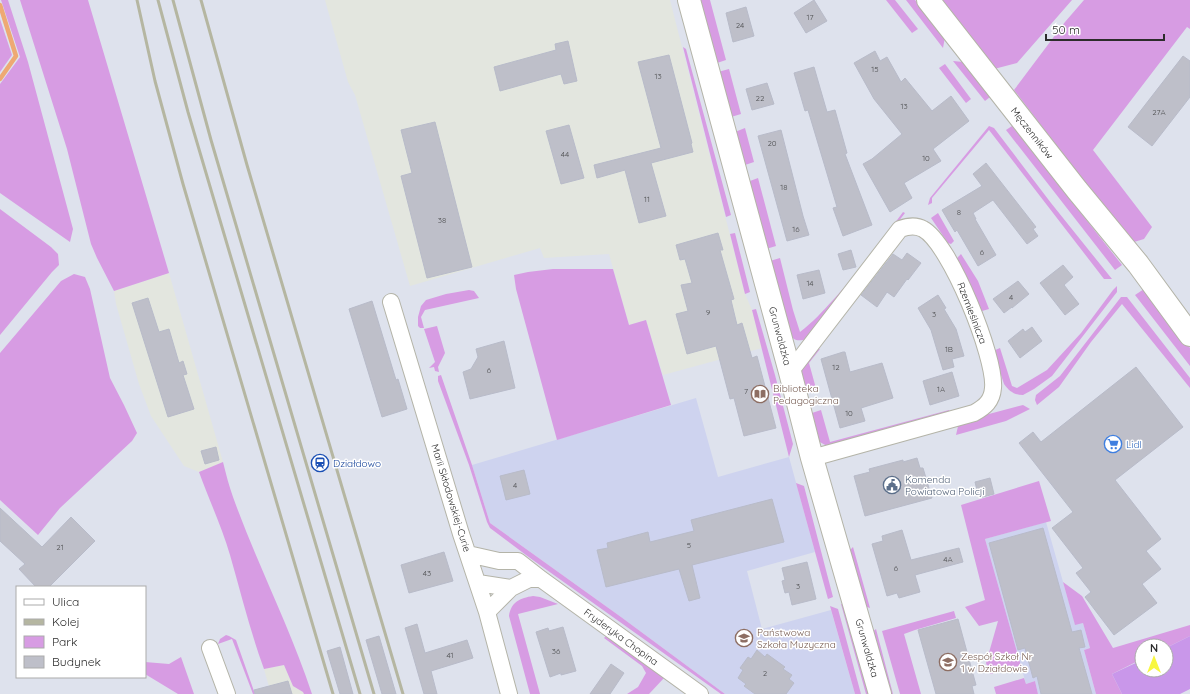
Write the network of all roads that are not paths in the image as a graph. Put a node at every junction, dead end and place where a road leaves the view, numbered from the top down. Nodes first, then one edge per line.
1 (689, 0) edge
2 (928, 0) edge
3 (1138, 264) junction
4 (392, 302) dead end
5 (1190, 321) edge
6 (1190, 335) edge
7 (790, 372) junction
8 (812, 458) junction
9 (468, 554) junction
10 (499, 561) junction
11 (541, 580) junction
12 (478, 583) junction
13 (511, 588) junction
14 (487, 612) junction
15 (210, 648) dead end
16 (227, 694) edge
17 (509, 694) edge
18 (700, 694) edge
19 (880, 694) edge

1 - 7 street, Grunwaldzka
2 - 3 street, Męczenników
3 - 5 street, Męczenników
3 - 6 street, Męczenników
4 - 9 street, Marii Skłodowskiej-Curie
7 - 8 street, Grunwaldzka
7 - 8 street, Rzemieślnicza
8 - 19 street, Grunwaldzka
9 - 10 street, Fryderyka Chopina
9 - 12 street, Marii Skłodowskiej-Curie
10 - 11 street, Fryderyka Chopina
10 - 12 street
11 - 13 street
11 - 18 street, Fryderyka Chopina
12 - 13 street
12 - 14 street, Marii Skłodowskiej-Curie
13 - 14 street
14 - 17 street, Marii Skłodowskiej-Curie
15 - 16 street

